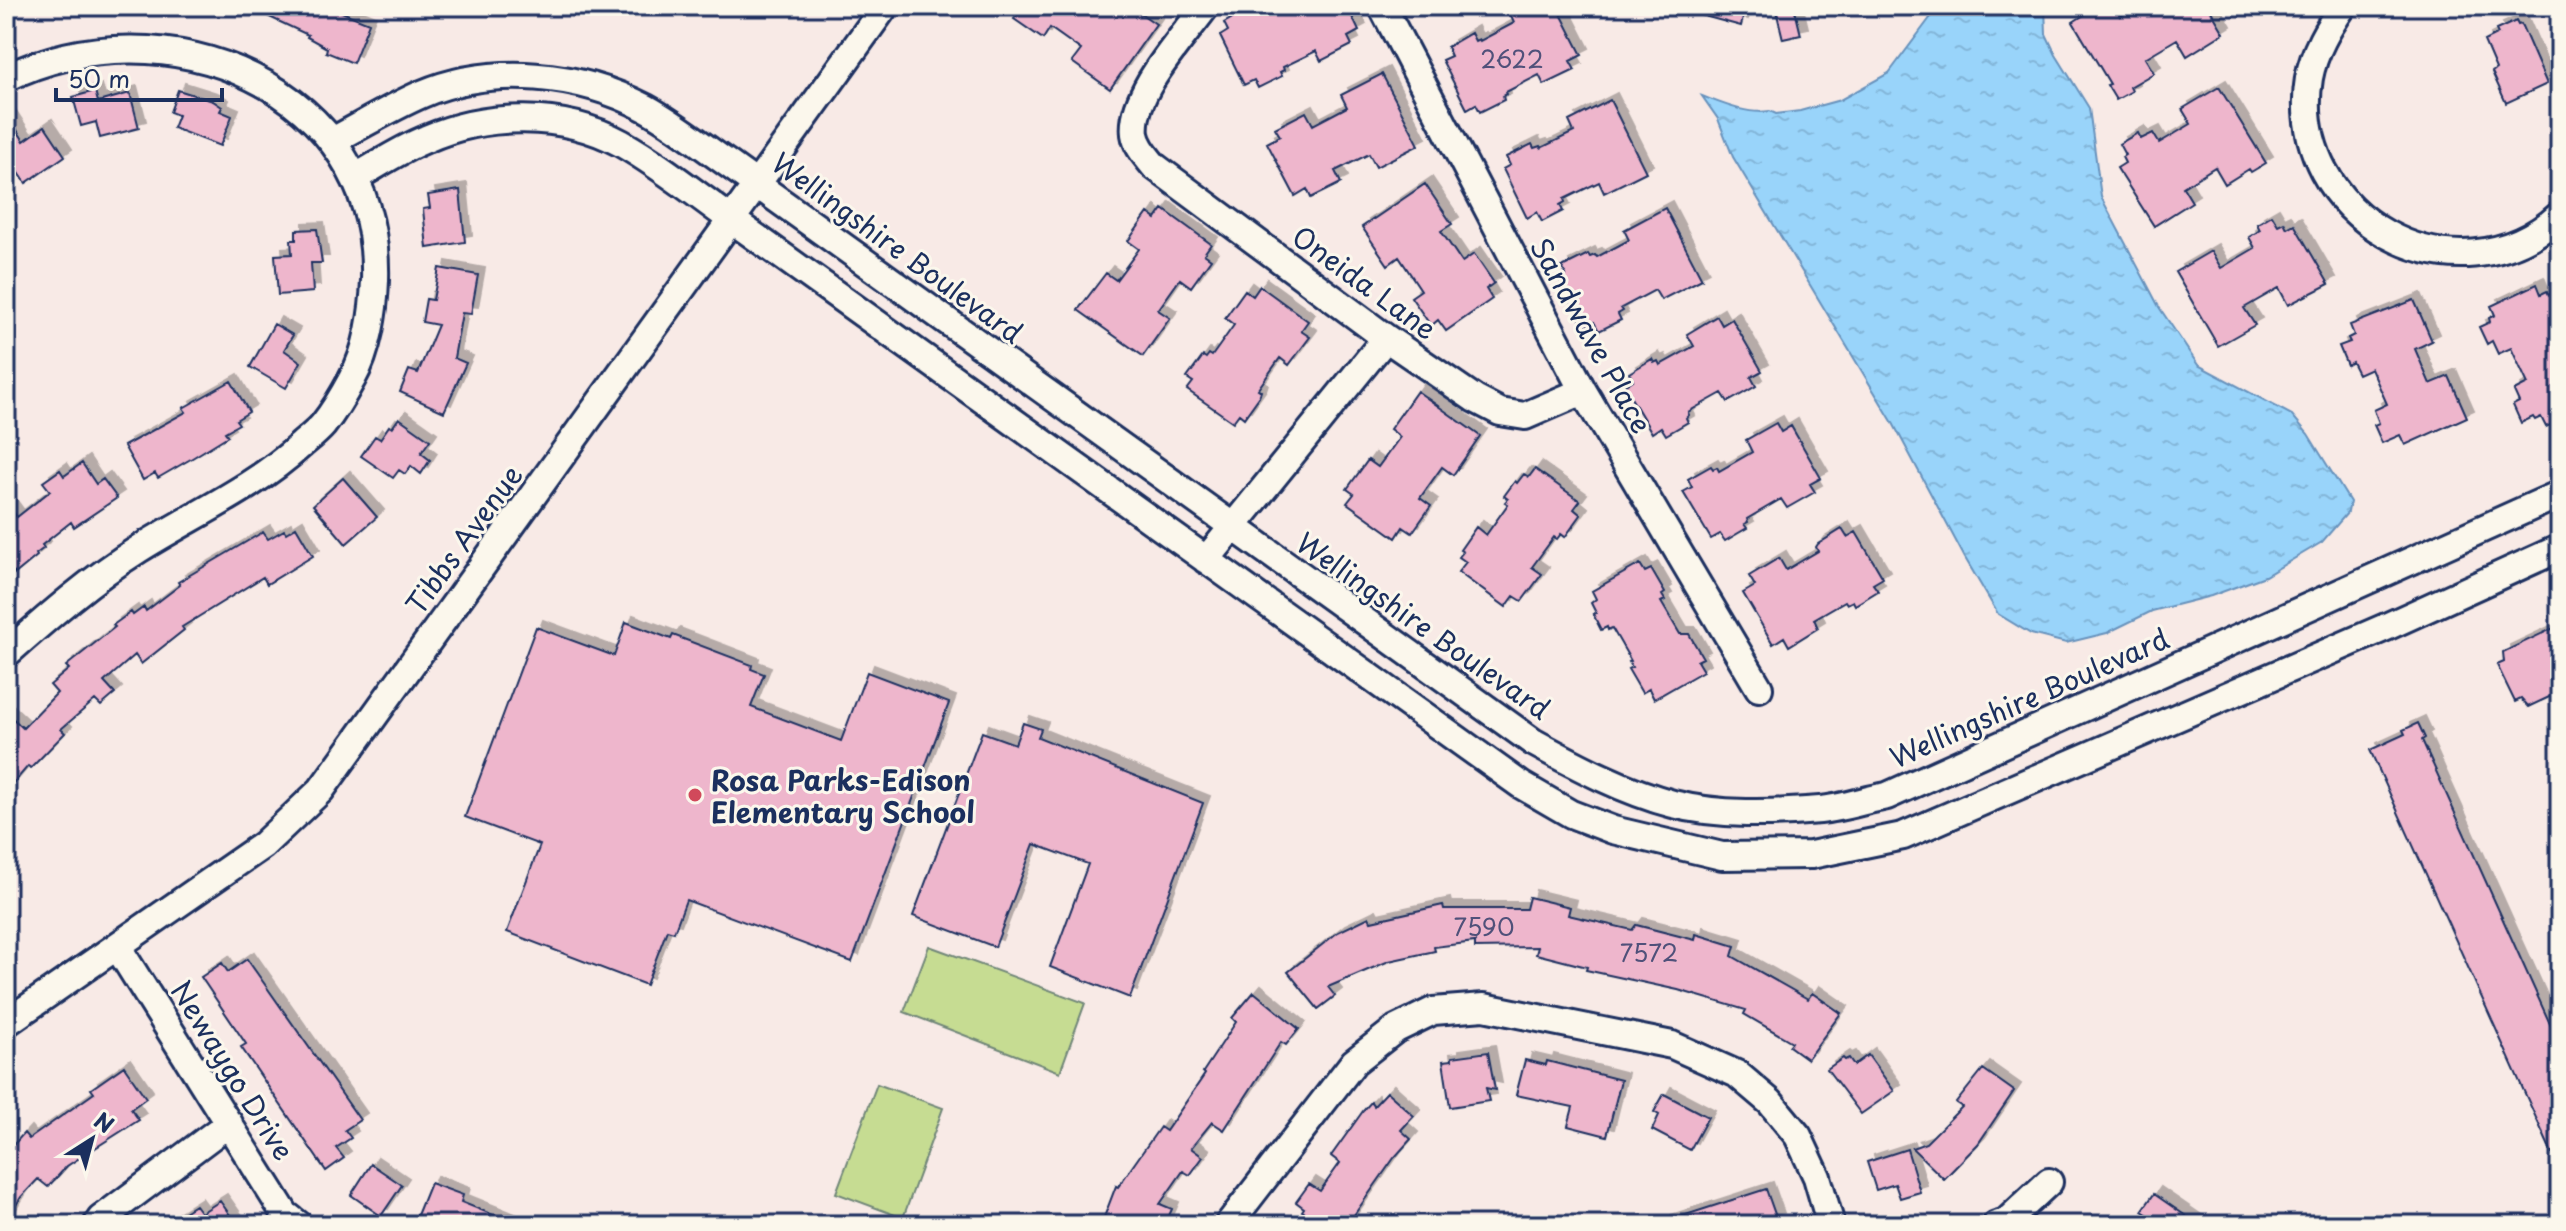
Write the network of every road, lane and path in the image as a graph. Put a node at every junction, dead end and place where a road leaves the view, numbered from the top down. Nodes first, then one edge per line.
1 (885, 6) edge
2 (1206, 6) edge
3 (1382, 6) edge
4 (2343, 6) edge
5 (6, 78) edge
6 (336, 139) junction
7 (356, 177) junction
8 (757, 185) junction
9 (2560, 215) edge
10 (732, 220) junction
11 (1386, 338) junction
12 (1583, 391) junction
13 (2560, 494) edge
14 (1233, 529) junction
15 (2560, 548) edge
16 (1206, 560) junction
17 (6, 654) edge
18 (1759, 688) dead end
19 (117, 946) junction
20 (6, 1023) edge
21 (229, 1123) junction
22 (2049, 1182) dead end
23 (97, 1225) edge
24 (299, 1225) edge
25 (1228, 1225) edge
26 (1831, 1225) edge
27 (1996, 1225) edge

1 - 8 street, Tibbs Avenue
2 - 11 street, Oneida Lane
3 - 12 street, Sandwave Place
4 - 9 street
5 - 6 street
6 - 7 street
6 - 8 street, Wellingshire Boulevard
7 - 10 street
7 - 17 street
8 - 10 street, Tibbs Avenue
8 - 14 street, Wellingshire Boulevard
10 - 16 street
10 - 19 street, Tibbs Avenue
11 - 12 street, Oneida Lane
11 - 14 street
12 - 18 street, Sandwave Place
13 - 14 street, Wellingshire Boulevard
14 - 16 street
15 - 16 street
19 - 20 street, Tibbs Avenue
19 - 21 street, Newaygo Drive
21 - 23 street
21 - 24 street, Newaygo Drive
22 - 27 street
25 - 26 street

